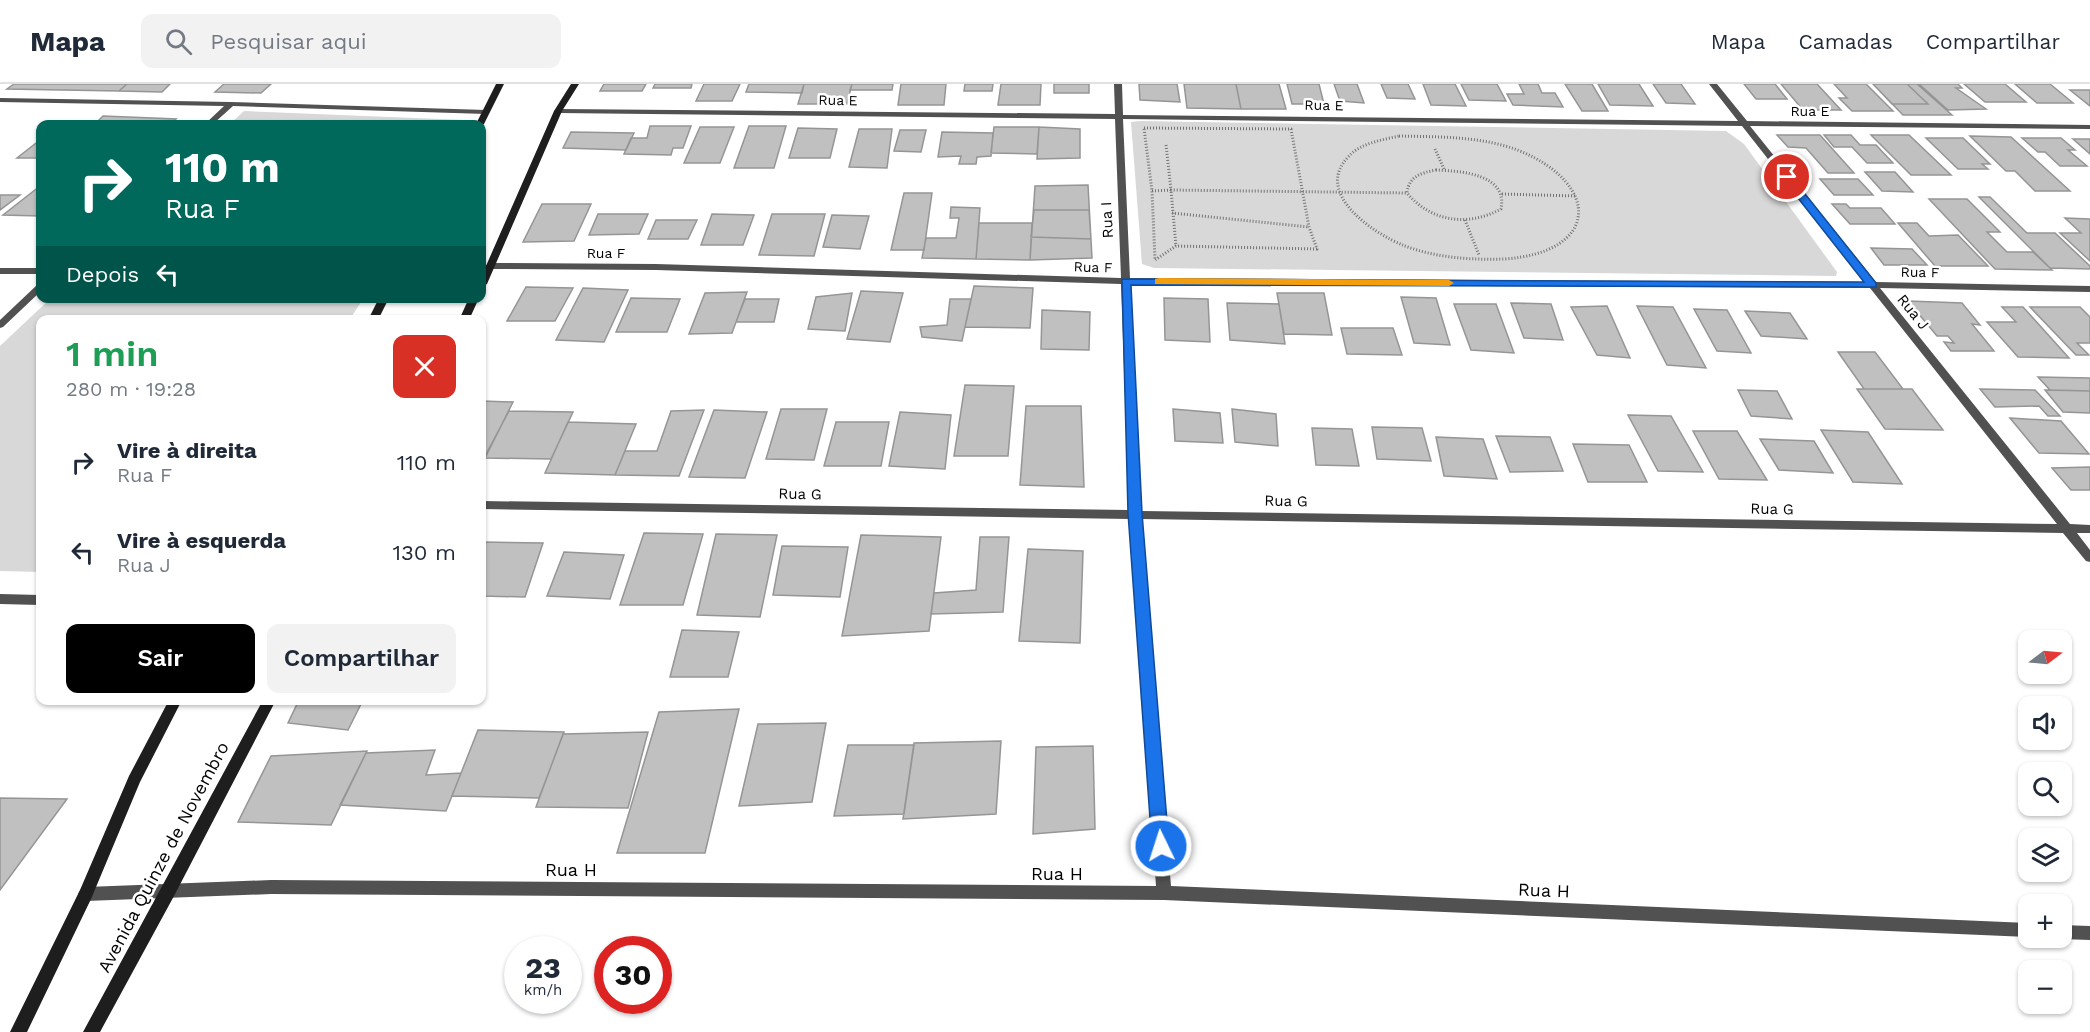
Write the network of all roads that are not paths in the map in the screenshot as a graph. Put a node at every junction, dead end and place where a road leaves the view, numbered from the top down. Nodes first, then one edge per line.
1 (500, 84) edge
2 (575, 84) edge
3 (1118, 84) edge
4 (1713, 84) edge
5 (0, 100) edge
6 (231, 104) junction
7 (558, 111) junction
8 (486, 112) junction
9 (1118, 116) junction
10 (213, 120) edge
11 (482, 120) edge
12 (1744, 124) junction
13 (2090, 127) edge
14 (490, 266) junction
15 (0, 271) edge
16 (36, 272) edge
17 (486, 275) edge
18 (1126, 281) junction
19 (1872, 285) junction
20 (2090, 289) edge
21 (36, 291) edge
22 (0, 325) edge
23 (486, 505) edge
24 (1135, 513) junction
25 (2066, 528) junction
26 (2090, 529) edge
27 (2090, 558) edge
28 (0, 599) edge
29 (36, 600) edge
30 (173, 705) edge
31 (267, 705) edge
32 (169, 891) junction
33 (1164, 893) junction
34 (86, 894) junction
35 (2018, 930) edge
36 (2072, 932) edge
37 (2090, 933) edge
38 (18, 1032) edge
39 (91, 1032) edge

1 - 8 main road
2 - 7 main road
3 - 9 street, Rua I
4 - 12 street, Rua J
5 - 6 street
6 - 8 street
6 - 10 street
7 - 9 street, Rua E
7 - 14 main road
8 - 11 main road
9 - 12 street, Rua E
9 - 18 street, Rua I
12 - 13 street, Rua E
12 - 19 street, Rua J
14 - 17 main road
14 - 18 street, Rua F
15 - 16 street
18 - 19 street, Rua F
18 - 24 street, Rua I
19 - 20 street, Rua F
19 - 25 street, Rua J
21 - 22 street
23 - 24 street, Rua G
24 - 25 street, Rua G
24 - 33 street, Rua I
25 - 26 street, Rua G
25 - 27 street, Rua J
28 - 29 street
30 - 34 main road
31 - 32 main road, Avenida Quinze de Novembro
32 - 33 street, Rua H
32 - 34 street, Rua H
32 - 39 main road, Avenida Quinze de Novembro
33 - 35 street, Rua H
34 - 38 main road
36 - 37 street

